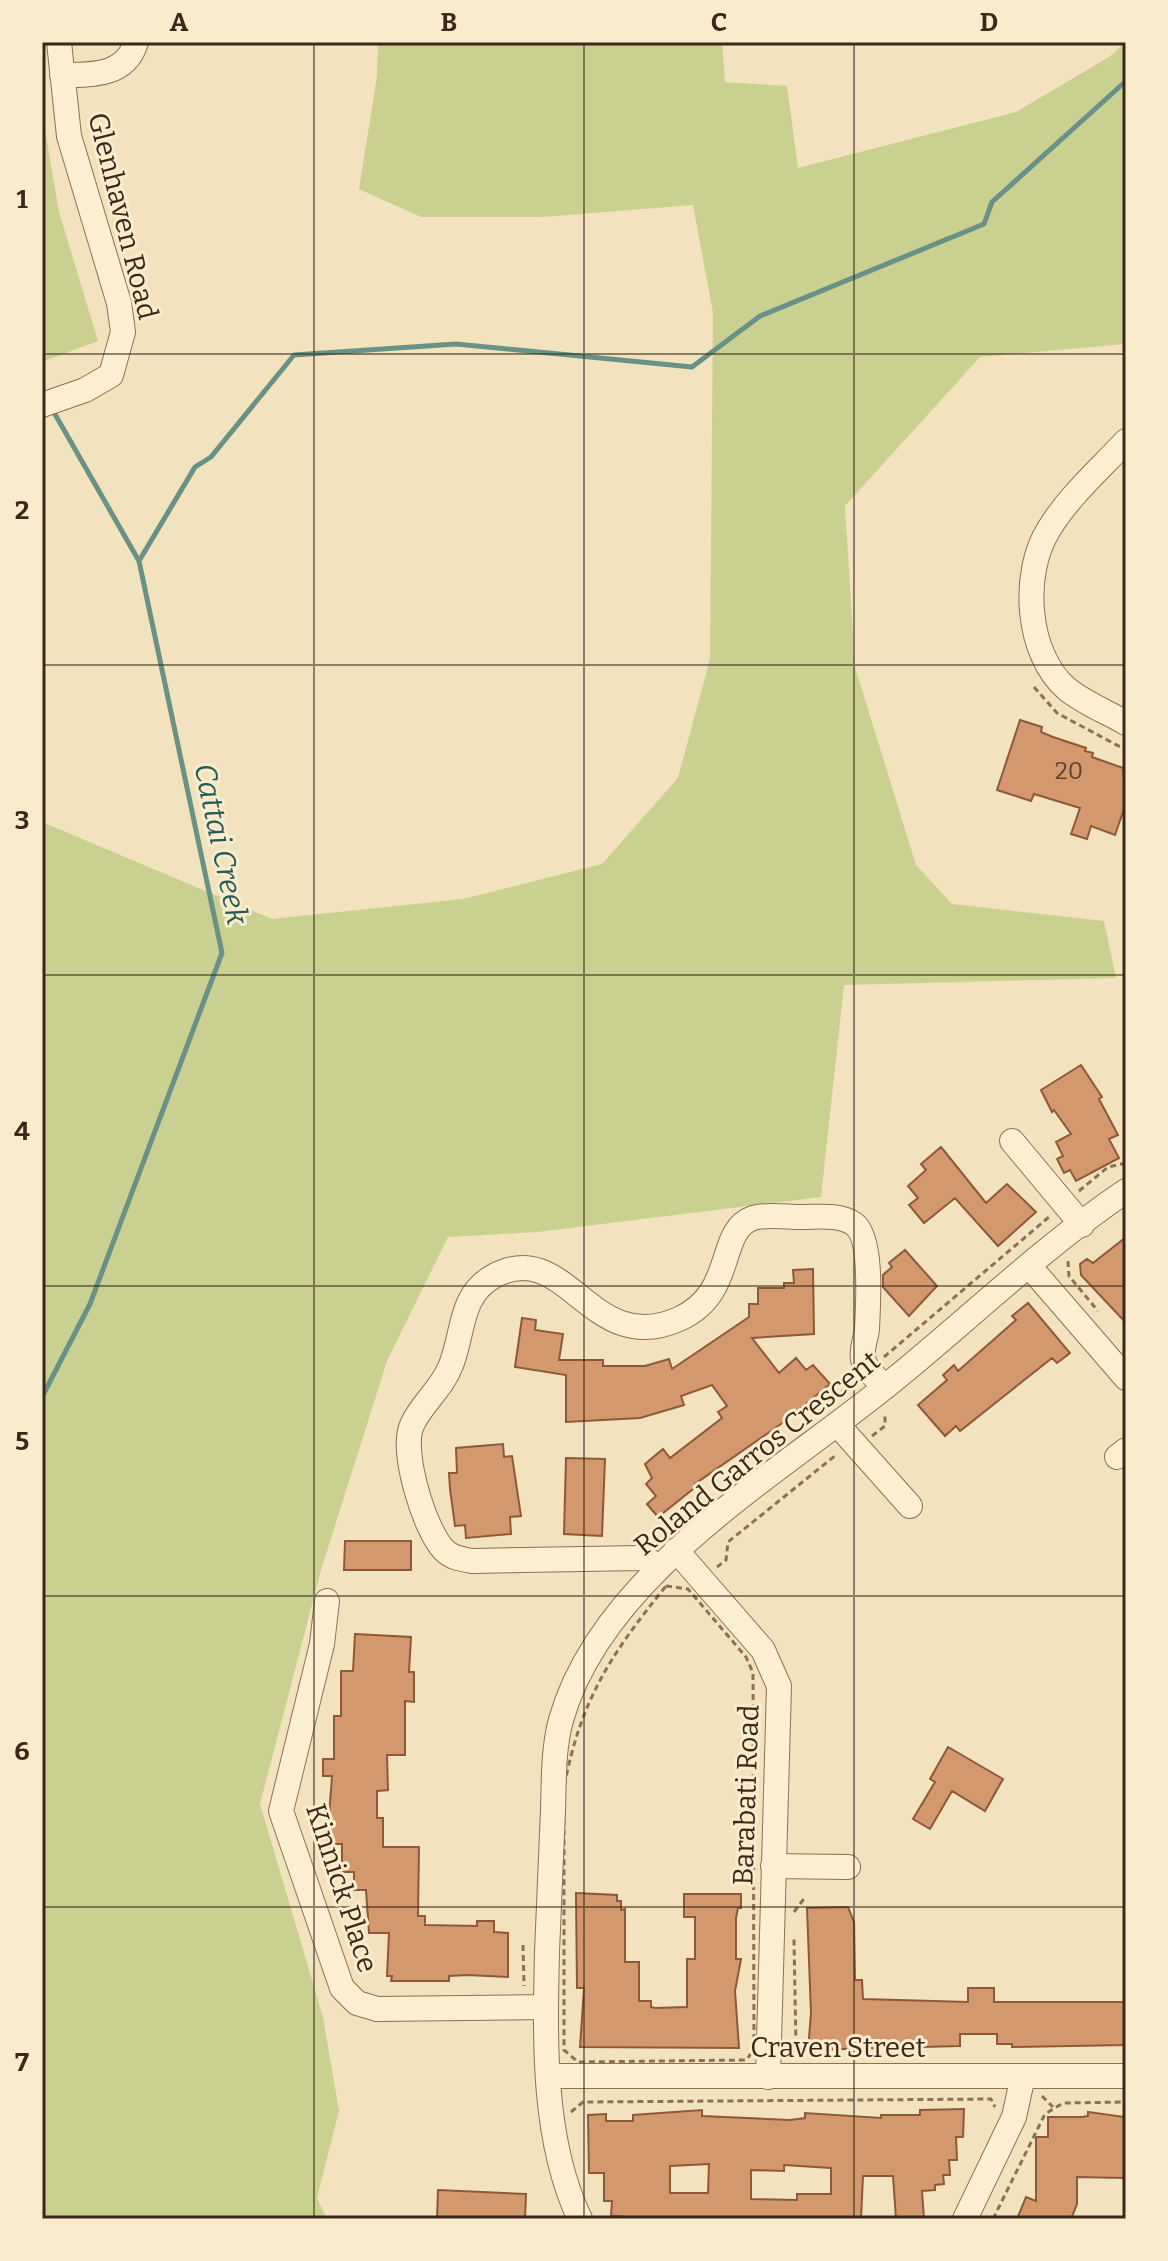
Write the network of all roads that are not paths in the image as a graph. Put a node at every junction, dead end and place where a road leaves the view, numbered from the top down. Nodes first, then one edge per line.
1 (59, 42) edge
2 (136, 42) edge
3 (62, 75) junction
4 (44, 405) edge
5 (1126, 441) edge
6 (1126, 723) edge
7 (1012, 1141) dead end
8 (1126, 1191) edge
9 (1082, 1225) junction
10 (1030, 1267) junction
11 (1126, 1378) edge
12 (885, 1387) junction
13 (837, 1424) junction
14 (910, 1506) dead end
15 (668, 1558) junction
16 (327, 1601) dead end
17 (773, 1866) junction
18 (848, 1867) dead end
19 (546, 2007) junction
20 (551, 2076) junction
21 (1023, 2076) junction
22 (1126, 2076) edge
23 (768, 2077) junction
24 (580, 2219) edge
25 (965, 2219) edge

1 - 3 street, Glenhaven Road
2 - 3 street
3 - 4 street, Glenhaven Road
5 - 6 street
7 - 9 street
8 - 9 street, Roland Garros Crescent
9 - 10 street, Roland Garros Crescent
10 - 11 street
10 - 12 street, Roland Garros Crescent
12 - 13 street, Roland Garros Crescent
12 - 15 street
13 - 14 street
13 - 15 street, Roland Garros Crescent
15 - 17 street, Barabati Road
15 - 19 street, Roland Garros Crescent
16 - 19 street, Kinnick Place
17 - 18 street
17 - 23 street, Barabati Road
19 - 20 street, Roland Garros Crescent
20 - 23 street, Craven Street
20 - 24 street, Roland Garros Crescent
21 - 22 street, Craven Street
21 - 23 street, Craven Street
21 - 25 street

